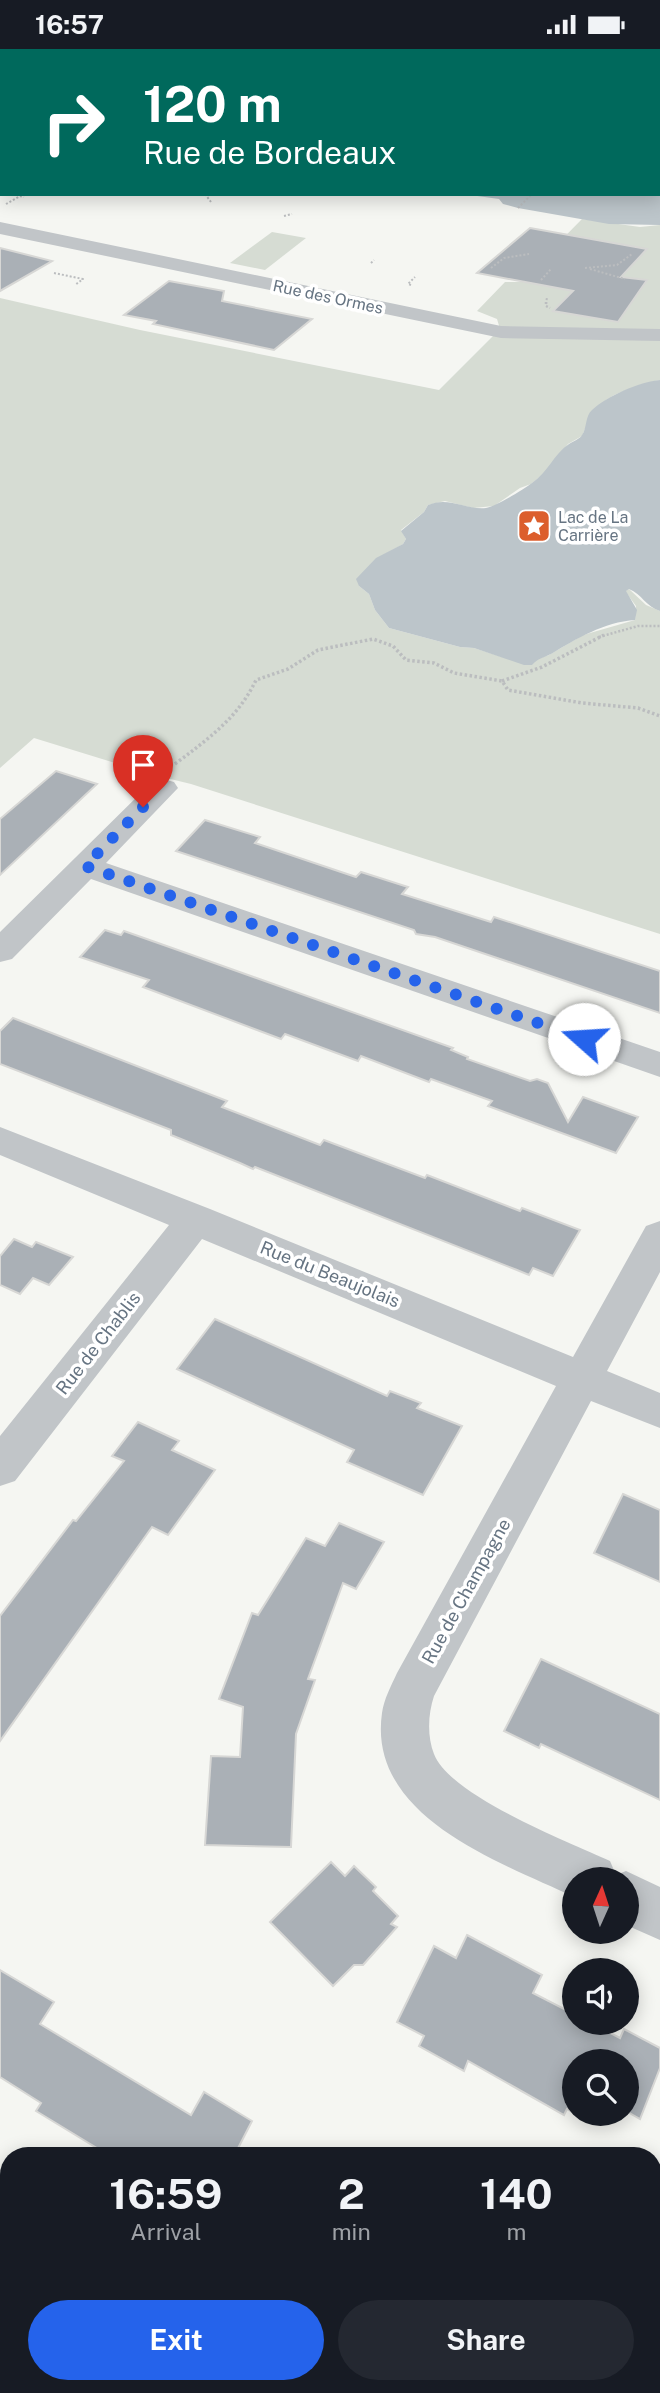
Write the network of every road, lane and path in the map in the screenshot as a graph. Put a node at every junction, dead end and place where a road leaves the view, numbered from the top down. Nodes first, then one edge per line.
1 (206, 196) edge
2 (530, 196) edge
3 (24, 197) dead end
4 (211, 202) dead end
5 (6, 204) dead end
6 (518, 208) dead end
7 (292, 214) dead end
8 (284, 216) dead end
9 (0, 228) edge
10 (529, 254) dead end
11 (632, 254) dead end
12 (491, 268) dead end
13 (551, 269) dead end
14 (54, 273) dead end
15 (415, 277) dead end
16 (625, 279) dead end
17 (541, 280) dead end
18 (75, 285) dead end
19 (413, 285) dead end
20 (660, 335) edge
21 (660, 627) edge
22 (502, 681) junction
23 (660, 716) edge
24 (163, 788) joint
25 (85, 866) junction
26 (0, 951) edge
27 (660, 1065) edge
28 (0, 1140) edge
29 (196, 1219) junction
30 (660, 1236) edge
31 (582, 1379) junction
32 (660, 1411) edge
33 (0, 1468) edge
34 (568, 1867) edge
35 (639, 1904) edge
36 (660, 1914) edge

1 - 4 path
2 - 6 path
3 - 5 path
7 - 8 path
9 - 20 street, Rue des Ormes
10 - 12 path
11 - 16 path
13 - 17 path
14 - 18 path
15 - 19 path
21 - 22 path
22 - 23 path
22 - 24 path
24 - 25 street
25 - 26 street
25 - 27 street
28 - 29 street, Rue du Beaujolais
29 - 31 street, Rue du Beaujolais
29 - 33 street, Rue de Chablis
30 - 31 street, Rue de Champagne
31 - 32 street, Rue du Beaujolais
31 - 34 street, Rue de Champagne
35 - 36 street

